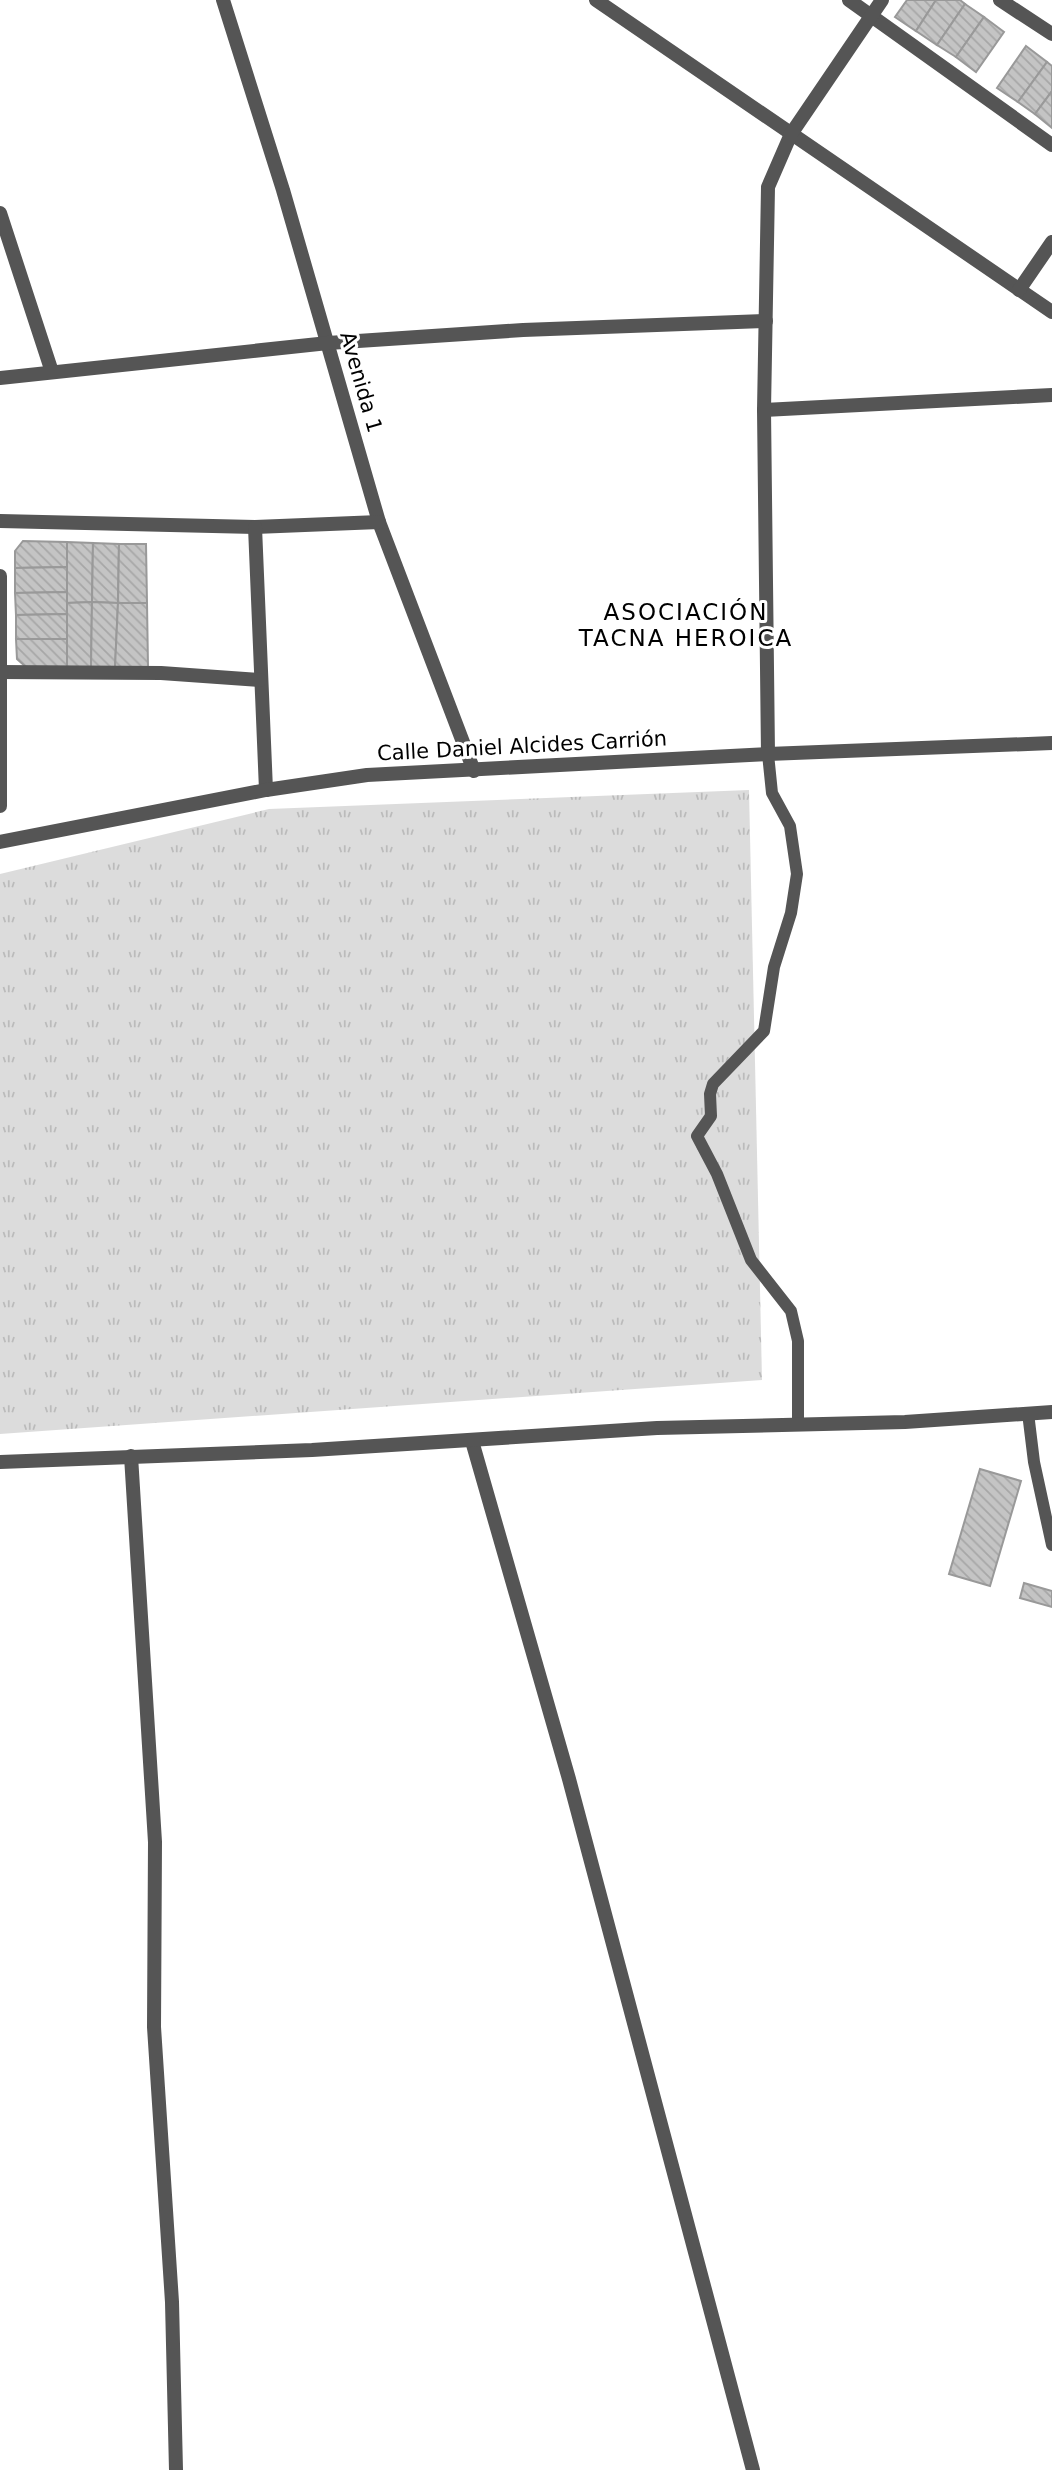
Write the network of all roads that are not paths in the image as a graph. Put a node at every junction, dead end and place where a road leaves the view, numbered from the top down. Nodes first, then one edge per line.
1 (223, 0) edge
2 (596, 0) edge
3 (849, 0) edge
4 (882, 0) edge
5 (1000, 0) edge
6 (871, 16) junction
7 (1052, 34) edge
8 (791, 134) junction
9 (1052, 145) edge
10 (0, 213) edge
11 (1052, 242) edge
12 (1019, 290) junction
13 (1052, 312) edge
14 (766, 321) junction
15 (328, 343) junction
16 (52, 372) junction
17 (0, 378) edge
18 (1052, 395) edge
19 (764, 410) junction
20 (0, 521) edge
21 (379, 522) junction
22 (255, 527) junction
23 (0, 576) edge
24 (1, 672) edge
25 (260, 680) junction
26 (1052, 743) edge
27 (768, 754) junction
28 (474, 771) junction
29 (266, 790) junction
30 (0, 806) edge
31 (0, 842) edge
32 (1052, 1412) edge
33 (1028, 1413) junction
34 (798, 1424) junction
35 (472, 1441) junction
36 (131, 1456) junction
37 (0, 1462) edge
38 (1052, 1545) edge
39 (176, 2470) edge
40 (752, 2470) edge

1 - 15 street, Avenida 1
2 - 8 street
3 - 6 street
4 - 6 street
5 - 7 street
6 - 8 street
6 - 9 street
8 - 12 street
8 - 14 street
10 - 16 street
11 - 12 street
12 - 13 street
14 - 15 street
14 - 19 street
15 - 16 street
15 - 21 street, Avenida 1
16 - 17 street
18 - 19 street
19 - 27 street
20 - 22 street
21 - 22 street
21 - 28 street, Avenida 1
22 - 25 street
23 - 24 street
24 - 25 street
24 - 30 street
25 - 29 street
26 - 27 street, Calle Daniel Alcides Carrión
27 - 28 street, Calle Daniel Alcides Carrión
27 - 34 lane
28 - 29 street, Calle Daniel Alcides Carrión
29 - 31 street, Calle Daniel Alcides Carrión
32 - 33 street
33 - 34 street
33 - 38 lane
34 - 35 street
35 - 36 street
35 - 40 street
36 - 37 street
36 - 39 street

